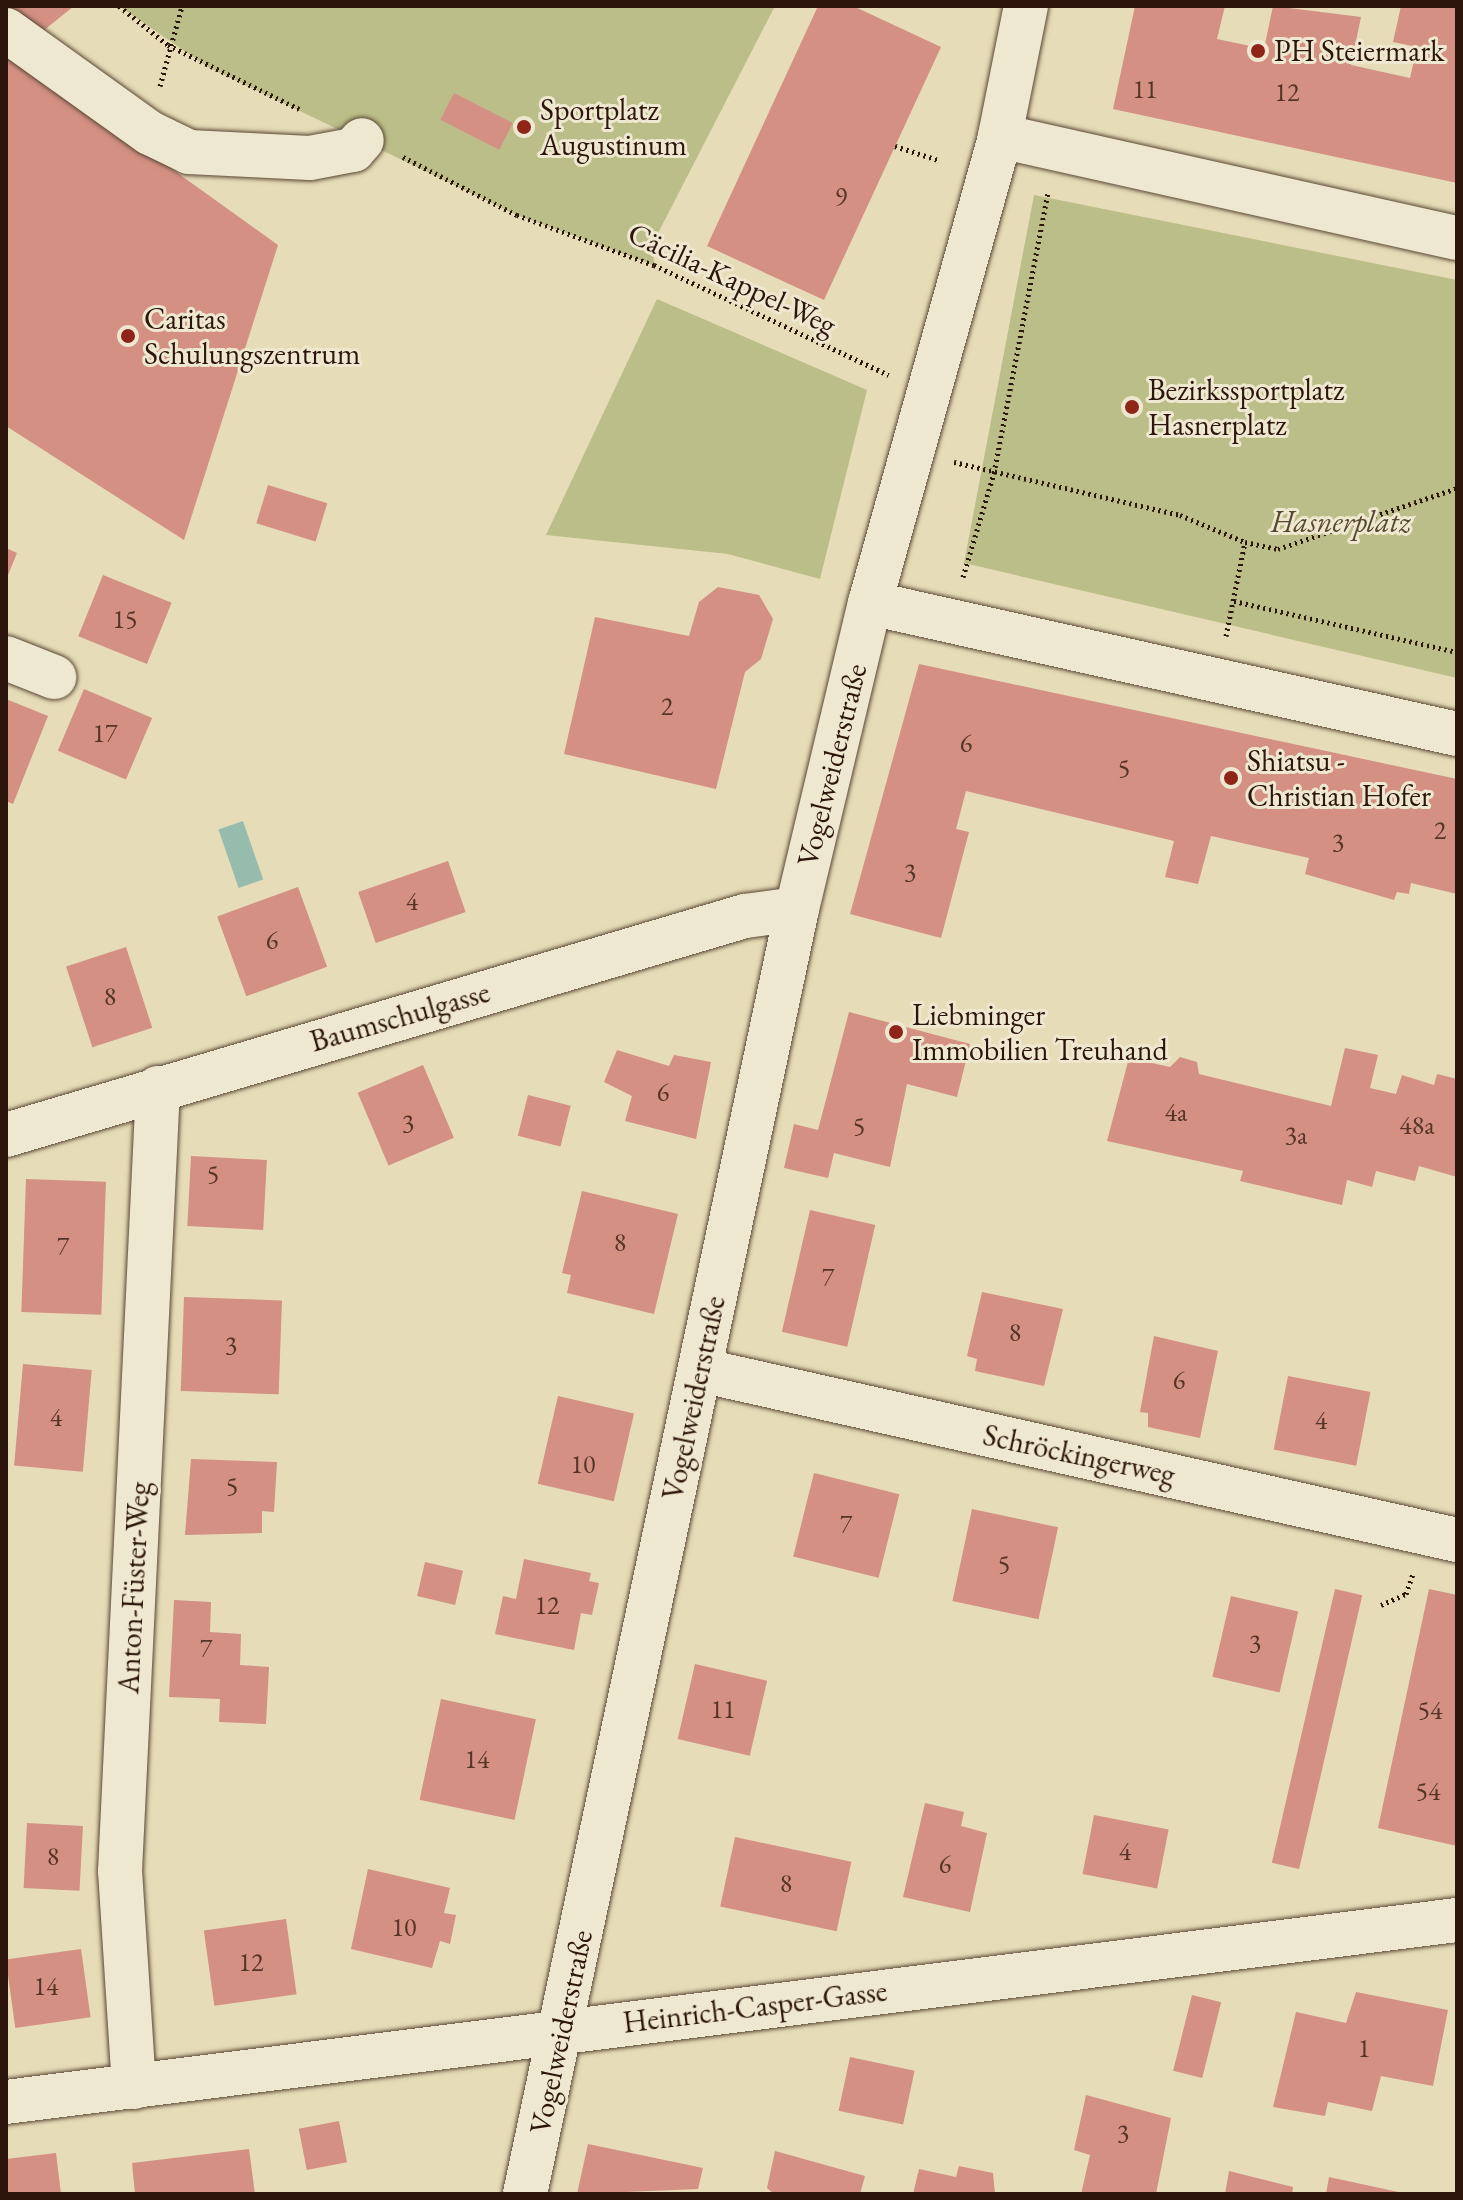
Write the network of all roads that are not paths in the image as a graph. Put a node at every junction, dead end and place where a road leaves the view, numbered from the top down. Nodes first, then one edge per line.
1 (1026, 6) edge
2 (6, 30) edge
3 (1000, 136) junction
4 (362, 140) dead end
5 (1457, 238) edge
6 (870, 603) junction
7 (6, 658) edge
8 (54, 677) dead end
9 (1457, 734) edge
10 (797, 909) junction
11 (158, 1088) junction
12 (6, 1135) edge
13 (700, 1370) junction
14 (1457, 1540) edge
15 (1457, 1920) edge
16 (562, 2031) junction
17 (134, 2087) junction
18 (6, 2102) edge
19 (525, 2194) edge

1 - 3 street
2 - 4 street
3 - 5 street
3 - 6 street
6 - 9 street
6 - 10 street, Vogelweiderstraße
7 - 8 street
10 - 11 street, Baumschulgasse
10 - 13 street, Vogelweiderstraße
11 - 12 street, Baumschulgasse
11 - 17 street, Anton-Füster-Weg
13 - 14 street, Schröckingerweg
13 - 16 street, Vogelweiderstraße
15 - 16 street, Heinrich-Casper-Gasse
16 - 17 street, Heinrich-Casper-Gasse
16 - 19 street, Vogelweiderstraße
17 - 18 street, Heinrich-Casper-Gasse

